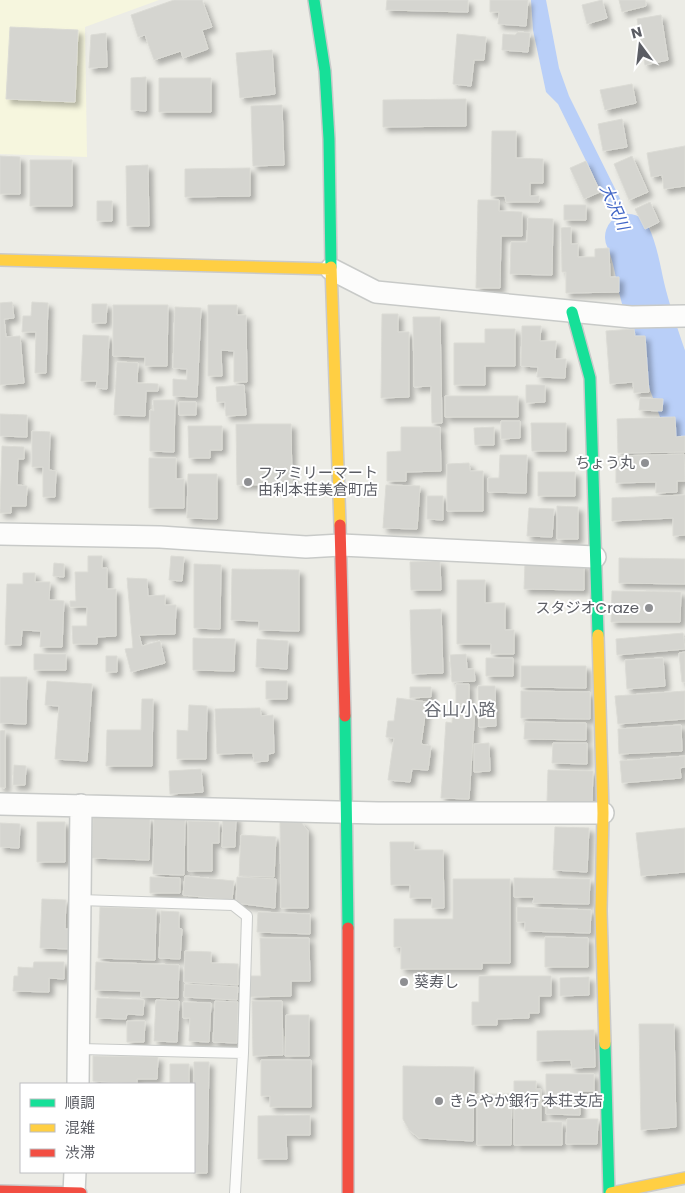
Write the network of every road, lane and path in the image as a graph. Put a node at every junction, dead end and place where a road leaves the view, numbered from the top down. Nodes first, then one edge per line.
1 (314, 0) edge
2 (0, 260) edge
3 (331, 269) junction
4 (572, 312) junction
5 (685, 316) edge
6 (0, 534) edge
7 (341, 545) junction
8 (595, 557) junction
9 (0, 804) edge
10 (81, 805) junction
11 (348, 812) junction
12 (602, 813) junction
13 (80, 900) junction
14 (80, 1049) junction
15 (243, 1053) junction
16 (78, 1083) edge
17 (75, 1173) edge
18 (685, 1178) edge
19 (0, 1191) edge
20 (74, 1193) edge
21 (81, 1193) edge
22 (236, 1193) edge
23 (348, 1193) edge
24 (610, 1193) edge

1 - 3 street
2 - 3 street
3 - 4 street
3 - 7 street
4 - 5 street
4 - 8 street
6 - 7 street
7 - 8 street
7 - 11 street
8 - 12 street
9 - 10 street
10 - 11 street
10 - 13 street
11 - 12 street
11 - 23 street
12 - 24 street
13 - 14 street
13 - 15 lane
14 - 15 lane
14 - 16 street
15 - 22 lane
17 - 20 street
18 - 24 street
19 - 20 street
20 - 21 street

